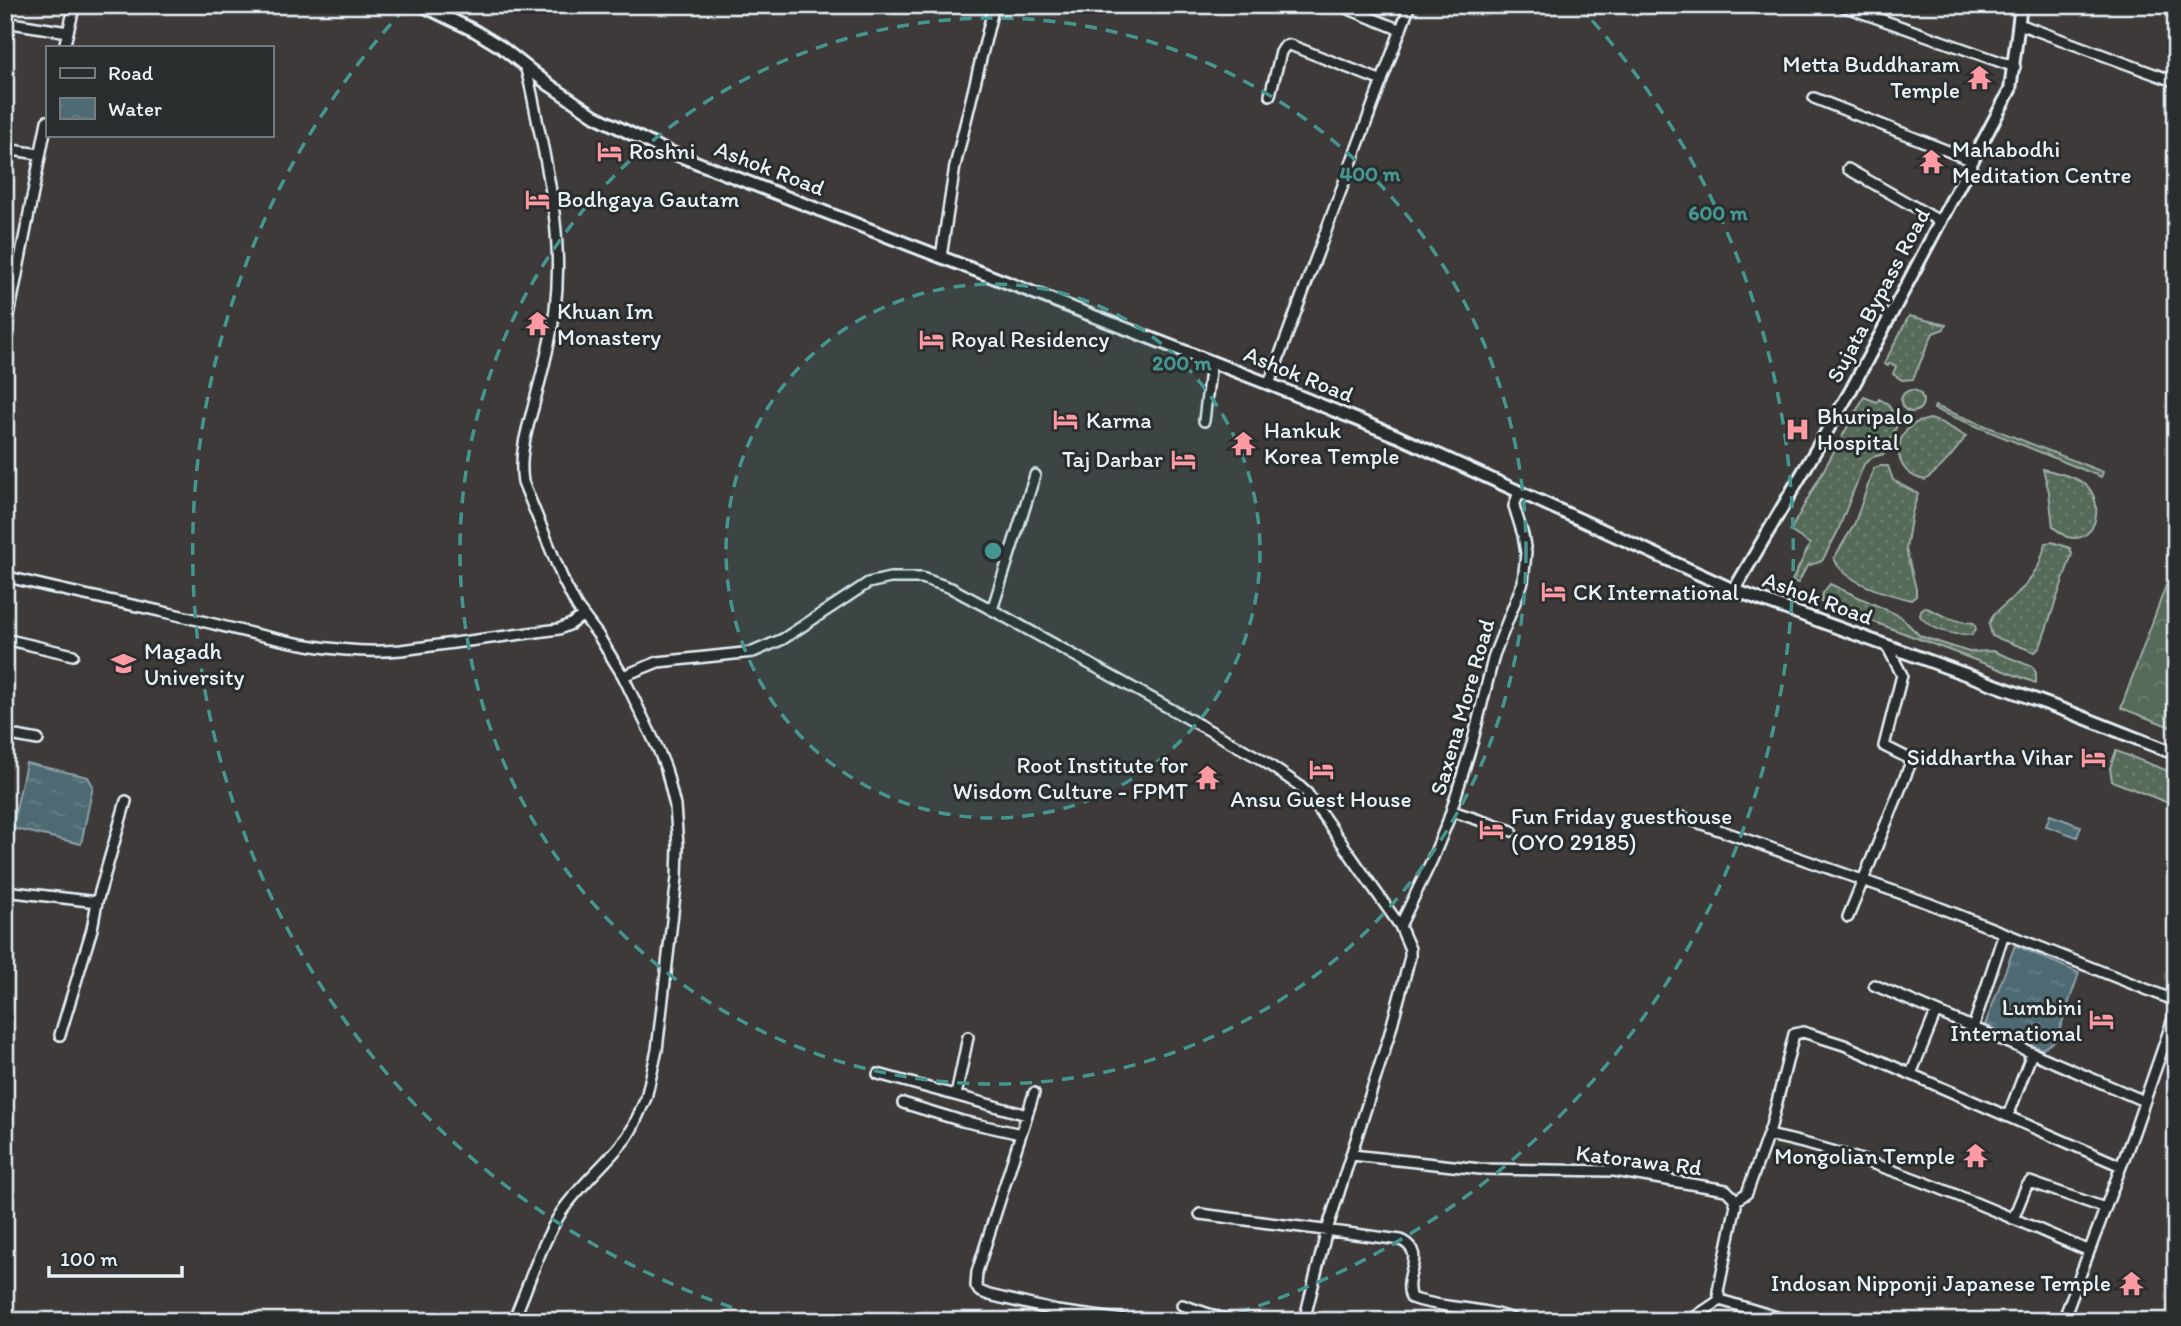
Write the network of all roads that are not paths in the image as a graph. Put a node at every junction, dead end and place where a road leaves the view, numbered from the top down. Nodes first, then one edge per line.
1 (75, 5) edge
2 (421, 5) edge
3 (995, 5) edge
4 (1335, 5) edge
5 (1409, 5) edge
6 (1840, 5) edge
7 (2021, 5) edge
8 (5, 22) edge
9 (2019, 24) junction
10 (1401, 30) junction
11 (68, 32) junction
12 (64, 46) edge
13 (525, 66) junction
14 (2015, 66) junction
15 (1382, 81) junction
16 (2176, 82) edge
17 (1269, 96) dead end
18 (1814, 98) dead end
19 (46, 125) edge
20 (5, 149) edge
21 (39, 154) junction
22 (1973, 162) junction
23 (1849, 169) dead end
24 (1941, 222) junction
25 (941, 257) junction
26 (9, 299) edge
27 (5, 336) edge
28 (1211, 362) junction
29 (1269, 384) junction
30 (1203, 421) dead end
31 (1035, 475) dead end
32 (1519, 492) junction
33 (5, 576) edge
34 (1734, 590) junction
35 (992, 610) junction
36 (583, 615) junction
37 (5, 639) edge
38 (1888, 646) junction
39 (73, 655) dead end
40 (623, 676) junction
41 (5, 734) edge
42 (38, 740) dead end
43 (2176, 754) edge
44 (126, 801) dead end
45 (1452, 811) junction
46 (1679, 816) dead end
47 (1512, 831) dead end
48 (1863, 880) junction
49 (5, 891) edge
50 (97, 902) junction
51 (1848, 917) dead end
52 (1400, 926) junction
53 (2004, 933) junction
54 (1874, 985) dead end
55 (2176, 1001) edge
56 (1936, 1012) junction
57 (2175, 1013) edge
58 (1973, 1028) junction
59 (60, 1035) dead end
60 (968, 1037) dead end
61 (2032, 1053) junction
62 (878, 1074) dead end
63 (1912, 1074) junction
64 (1034, 1093) dead end
65 (956, 1096) junction
66 (2144, 1101) junction
67 (903, 1103) dead end
68 (1027, 1115) junction
69 (2007, 1116) junction
70 (1021, 1133) junction
71 (1768, 1135) junction
72 (1352, 1155) junction
73 (2121, 1166) junction
74 (1735, 1201) junction
75 (2105, 1208) junction
76 (1200, 1214) dead end
77 (2013, 1219) junction
78 (1327, 1230) junction
79 (2089, 1251) junction
80 (1720, 1300) junction
81 (1182, 1305) dead end
82 (513, 1321) edge
83 (1131, 1321) edge
84 (1230, 1321) edge
85 (1304, 1321) edge
86 (1517, 1321) edge
87 (1689, 1321) edge
88 (1790, 1321) edge
89 (2063, 1321) edge

1 - 11 street
2 - 13 street, Ashok Road
3 - 25 street
4 - 10 street
5 - 10 street
6 - 14 street
7 - 9 street, Sujata Bypass Road
8 - 11 street
9 - 14 street, Sujata Bypass Road
9 - 16 street
10 - 15 street
11 - 12 street
13 - 25 street, Ashok Road
13 - 36 street
14 - 22 street, Sujata Bypass Road
15 - 17 street
15 - 29 street
18 - 22 street
19 - 21 street
20 - 21 street
21 - 26 street
22 - 24 street, Sujata Bypass Road
23 - 24 street
24 - 34 street, Sujata Bypass Road
25 - 28 street, Ashok Road
26 - 27 street
28 - 29 street, Ashok Road
28 - 30 street
29 - 32 street, Ashok Road
31 - 35 street
32 - 34 street, Ashok Road
32 - 45 street, Saxena More Road
33 - 36 street
34 - 38 street, Ashok Road
35 - 40 street
35 - 52 street
36 - 40 street
37 - 39 street
38 - 43 street, Ashok Road
38 - 48 street
40 - 82 street
41 - 42 street
44 - 50 street
45 - 47 street
45 - 52 street, Saxena More Road
46 - 48 street
48 - 51 street
48 - 53 street
49 - 50 street
50 - 59 street
52 - 72 street
53 - 55 street
53 - 58 street
54 - 56 street
56 - 58 street
56 - 63 street
57 - 66 street
58 - 61 street
60 - 65 street
61 - 66 street
61 - 69 street
62 - 65 street
63 - 69 street
63 - 71 street
64 - 68 street
65 - 68 street
66 - 73 street
67 - 70 street
68 - 70 street
69 - 73 street
70 - 83 street
71 - 74 street
71 - 77 street
72 - 74 street, Katorawa Rd
72 - 78 street
73 - 75 street
74 - 80 street
75 - 77 street
75 - 79 street
76 - 78 street
77 - 79 street
78 - 85 street
78 - 86 street
79 - 89 street
80 - 87 street
80 - 88 street
81 - 84 street

